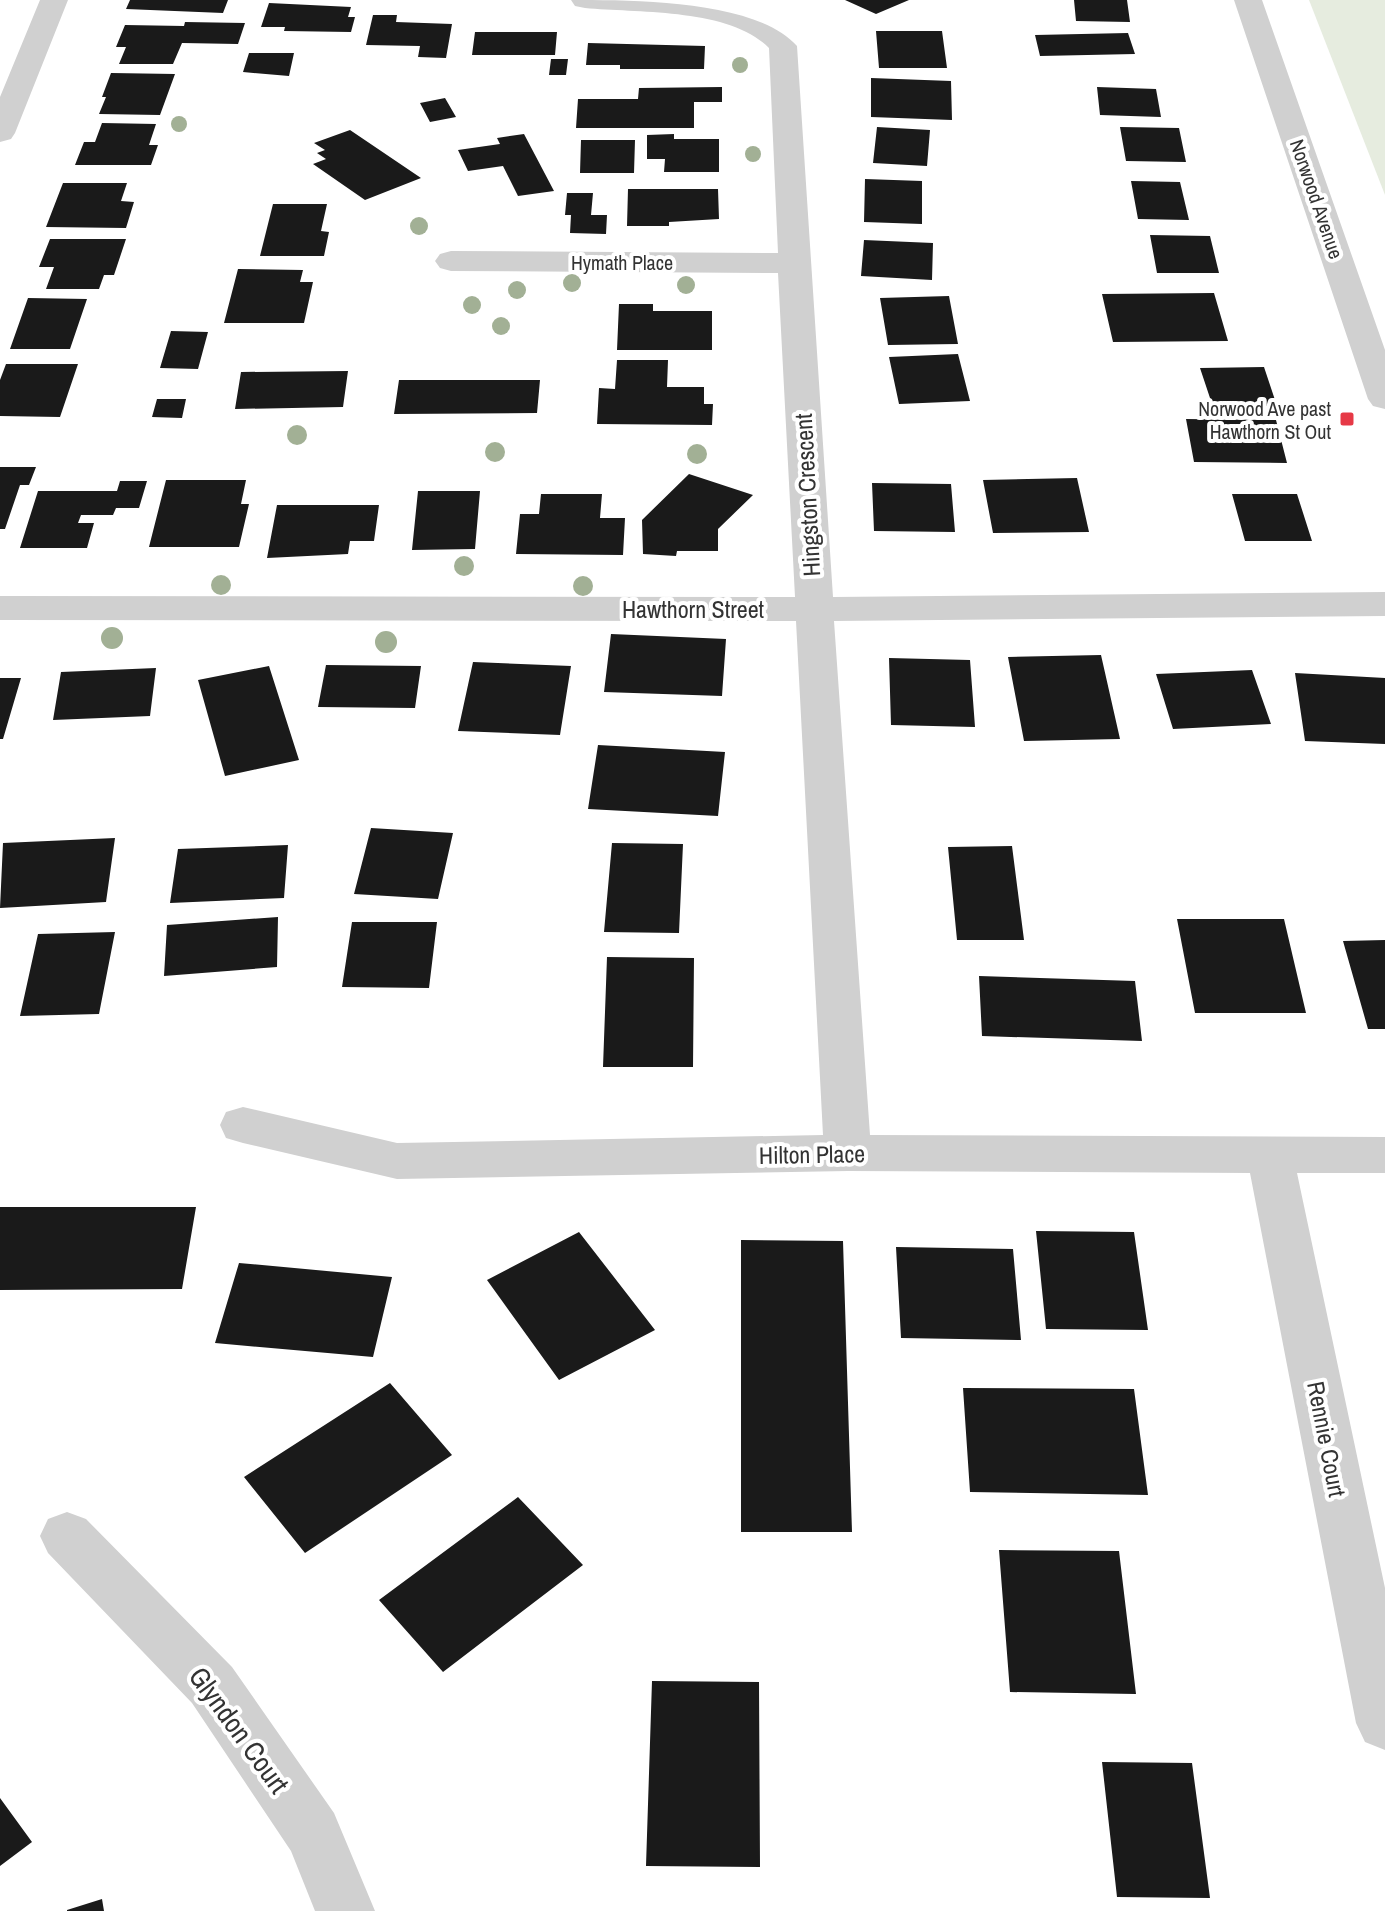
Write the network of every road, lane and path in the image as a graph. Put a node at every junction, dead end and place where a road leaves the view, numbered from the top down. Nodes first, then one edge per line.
1 (54, 0) edge
2 (585, 0) edge
3 (1248, 0) edge
4 (0, 133) edge
5 (451, 261) dead end
6 (794, 263) junction
7 (1385, 399) edge
8 (1385, 604) edge
9 (0, 608) edge
10 (814, 609) junction
11 (243, 1125) dead end
12 (848, 1153) junction
13 (1385, 1155) edge
14 (1270, 1156) junction
15 (67, 1536) dead end
16 (1385, 1723) edge
17 (345, 1911) edge

1 - 4 street
2 - 6 street, Hingston Crescent
3 - 7 street, Norwood Avenue
5 - 6 street, Hymath Place
6 - 10 street, Hingston Crescent
8 - 10 street, Hawthorn Street
9 - 10 street, Hawthorn Street
10 - 12 street, Hingston Crescent
11 - 12 street, Hilton Place
12 - 14 street, Hilton Place
13 - 14 street, Hilton Place
14 - 16 street, Rennie Court
15 - 17 street, Glyndon Court

